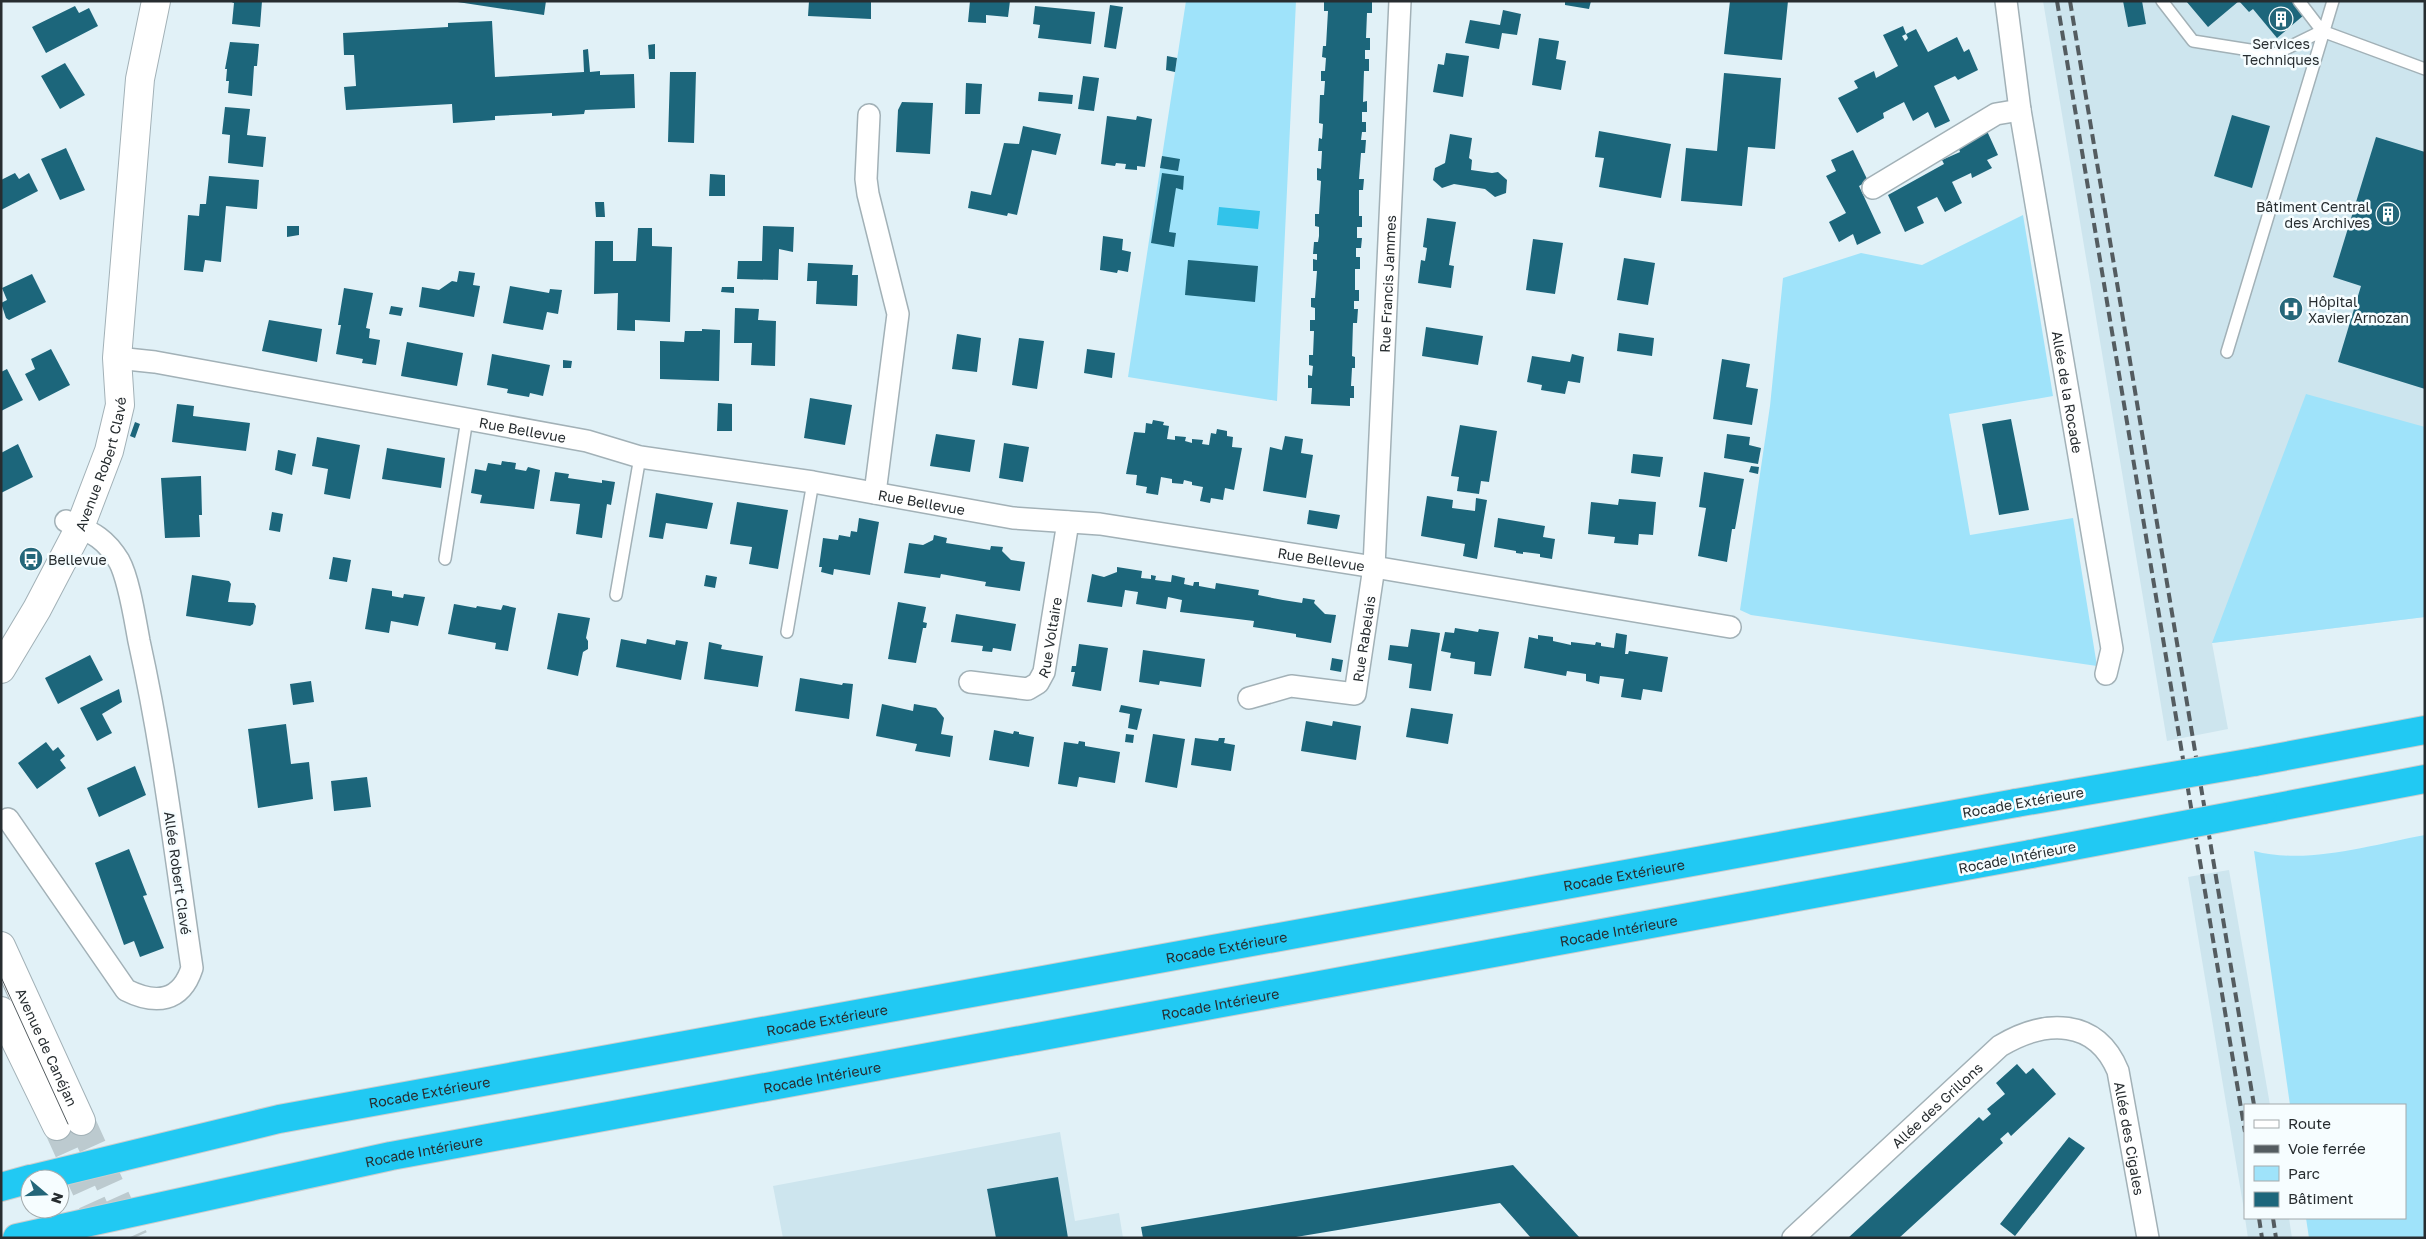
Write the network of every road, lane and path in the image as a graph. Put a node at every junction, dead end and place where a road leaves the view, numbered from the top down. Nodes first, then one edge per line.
1 (139, 1) edge
2 (156, 1) edge
3 (1400, 1) edge
4 (2006, 1) edge
5 (2162, 1) edge
6 (2299, 1) edge
7 (2333, 1) edge
8 (2322, 31) junction
9 (2425, 69) edge
10 (140, 79) junction
11 (2020, 110) junction
12 (869, 115) dead end
13 (1873, 188) dead end
14 (2226, 352) dead end
15 (117, 358) junction
16 (467, 419) junction
17 (640, 456) junction
18 (812, 482) junction
19 (875, 493) junction
20 (1068, 522) junction
21 (73, 524) junction
22 (445, 559) dead end
23 (1374, 567) junction
24 (616, 595) dead end
25 (1730, 627) dead end
26 (787, 632) dead end
27 (1, 638) edge
28 (1, 669) edge
29 (2106, 674) dead end
30 (970, 682) dead end
31 (1249, 698) dead end
32 (2425, 730) edge
33 (2425, 780) edge
34 (8, 819) dead end
35 (1, 946) edge
36 (1, 1011) edge
37 (2102, 1044) joint
38 (70, 1170) edge
39 (20, 1182) edge
40 (1, 1187) edge
41 (17, 1238) edge
42 (1793, 1238) edge
43 (2148, 1238) edge

1 - 10 street, Avenue Robert Clavé
2 - 10 street, Avenue Robert Clavé
3 - 23 street, Rue Francis Jammes
4 - 11 street, Allée de la Rocade
5 - 8 lane
6 - 8 lane
7 - 8 lane
8 - 9 lane
8 - 14 lane
10 - 15 street, Avenue Robert Clavé
11 - 13 street
11 - 29 street, Allée de la Rocade
12 - 19 street
15 - 16 street, Rue Bellevue
15 - 21 street, Avenue Robert Clavé
16 - 17 street, Rue Bellevue
16 - 22 lane
17 - 18 street, Rue Bellevue
17 - 24 lane
18 - 19 street, Rue Bellevue
18 - 26 lane
19 - 20 street, Rue Bellevue
20 - 23 street, Rue Bellevue
20 - 30 street, Rue Voltaire
21 - 27 street, Avenue Robert Clavé
21 - 28 street, Avenue Robert Clavé
21 - 34 street, Allée Robert Clavé
23 - 25 street, Rue Bellevue
23 - 31 street, Rue Rabelais
32 - 38 highway, Rocade Extérieure, bridge
33 - 41 highway, Rocade Intérieure, bridge
35 - 36 street, Avenue de Canéjan
37 - 42 street, Allée des Grillons
37 - 43 street, Allée des Cigales
39 - 40 highway, Rocade Extérieure

